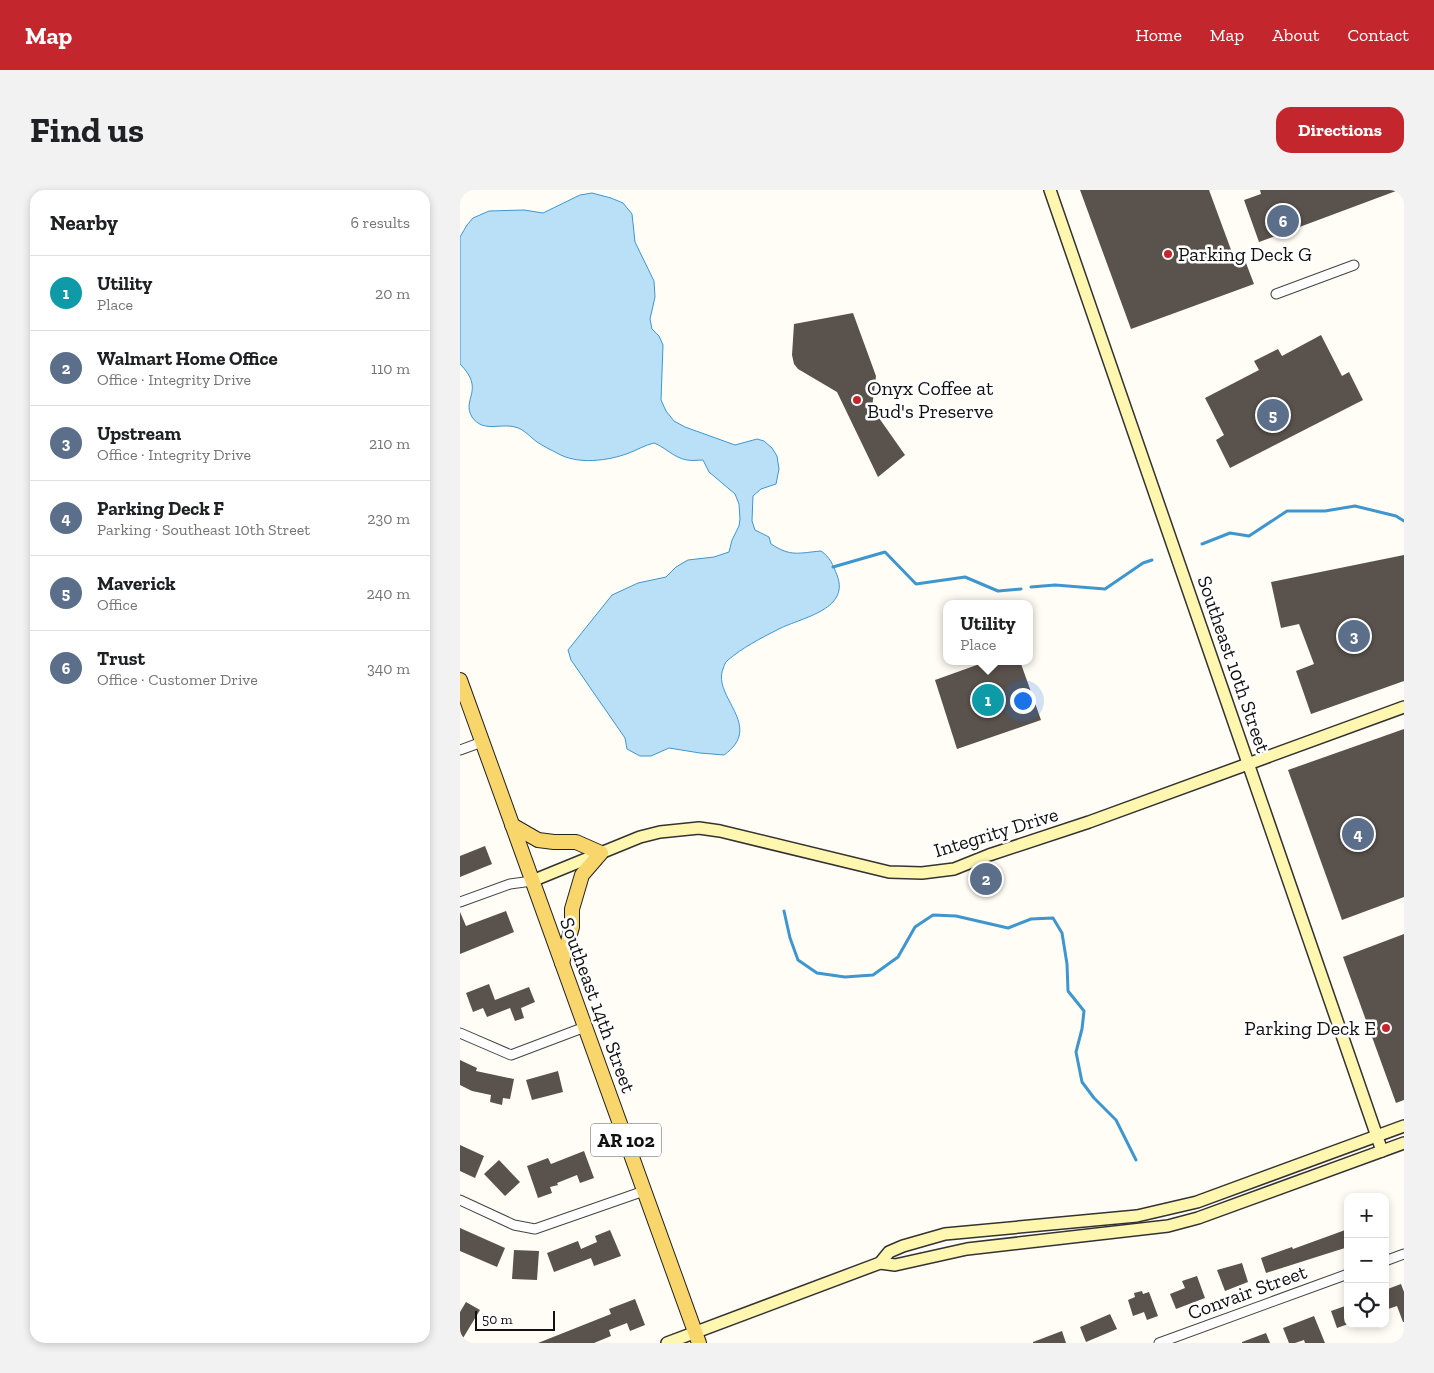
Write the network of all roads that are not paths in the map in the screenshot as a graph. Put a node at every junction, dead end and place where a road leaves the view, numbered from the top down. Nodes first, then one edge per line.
1 (1050, 190) edge
2 (1354, 266) dead end
3 (1276, 294) dead end
4 (460, 680) edge
5 (1404, 707) edge
6 (482, 742) junction
7 (460, 750) edge
8 (1248, 764) junction
9 (512, 825) junction
10 (601, 853) junction
11 (532, 881) junction
12 (460, 902) edge
13 (562, 962) junction
14 (585, 1027) junction
15 (460, 1033) edge
16 (1404, 1126) edge
17 (1376, 1136) junction
18 (1404, 1143) edge
19 (1382, 1151) junction
20 (644, 1191) junction
21 (460, 1200) edge
22 (1404, 1254) edge
23 (1389, 1260) edge
24 (880, 1263) junction
25 (1344, 1275) edge
26 (697, 1338) edge
27 (667, 1343) edge
28 (1159, 1343) edge

1 - 8 street, Southeast 10th Street
2 - 3 street
4 - 6 main road, Southeast 14th Street / AR 102
5 - 8 street, Integrity Drive
6 - 7 street
6 - 9 main road, Southeast 14th Street / AR 102
8 - 10 street, Integrity Drive
8 - 17 street, Southeast 10th Street
9 - 10 main road
9 - 11 main road, Southeast 14th Street / AR 102
10 - 11 street, Integrity Drive
10 - 13 main road
11 - 12 street
11 - 13 main road, Southeast 14th Street / AR 102
13 - 14 main road, Southeast 14th Street / AR 102
14 - 15 street
14 - 20 main road, Southeast 14th Street / AR 102
16 - 17 street
17 - 19 street, Southeast 10th Street
17 - 24 street
18 - 19 street
19 - 24 street
20 - 21 street
20 - 26 main road, Southeast 14th Street / AR 102
22 - 23 street
24 - 26 street
25 - 28 street, Convair Street
26 - 27 street

